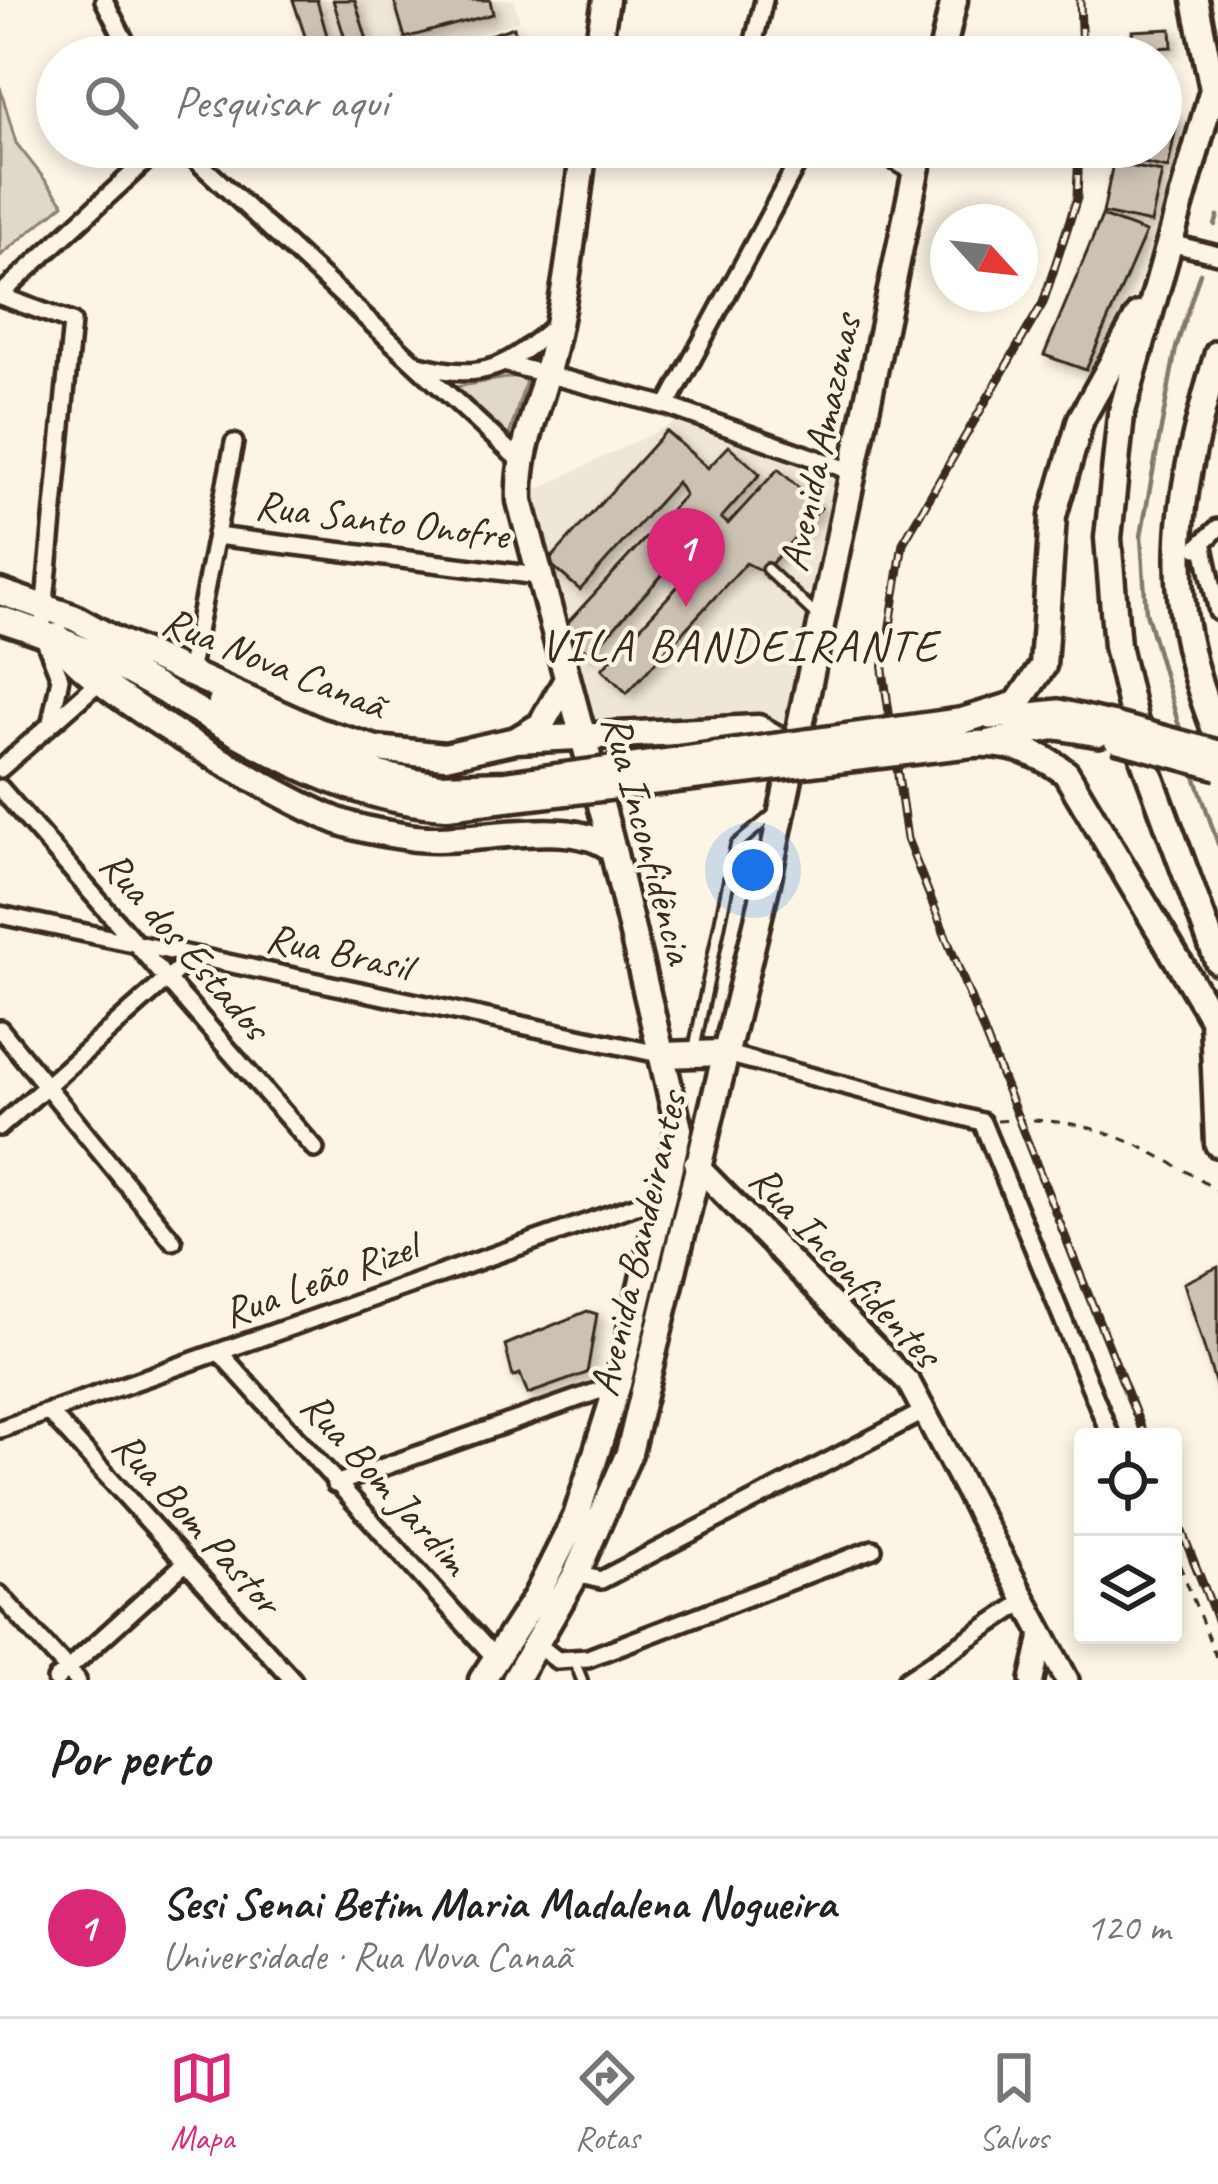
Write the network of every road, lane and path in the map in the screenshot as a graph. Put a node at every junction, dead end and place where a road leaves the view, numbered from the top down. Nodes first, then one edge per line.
1 (104, 0) edge
2 (606, 0) edge
3 (764, 0) edge
4 (954, 0) edge
5 (1195, 0) edge
6 (122, 36) edge
7 (600, 36) edge
8 (755, 36) edge
9 (946, 36) edge
10 (138, 168) edge
11 (205, 168) edge
12 (581, 168) edge
13 (795, 168) edge
14 (907, 168) edge
15 (916, 168) edge
16 (915, 173) junction
17 (1170, 243) junction
18 (1218, 255) edge
19 (1158, 281) junction
20 (0, 296) edge
21 (557, 324) junction
22 (1218, 353) edge
23 (416, 364) junction
24 (507, 364) junction
25 (546, 376) junction
26 (667, 406) junction
27 (234, 443) dead end
28 (518, 459) junction
29 (854, 472) junction
30 (1218, 528) edge
31 (216, 536) junction
32 (1203, 542) junction
33 (1178, 567) junction
34 (767, 568) dead end
35 (538, 575) junction
36 (0, 592) edge
37 (1218, 612) edge
38 (0, 619) edge
39 (823, 621) junction
40 (48, 625) junction
41 (113, 639) junction
42 (188, 673) junction
43 (100, 681) junction
44 (566, 682) junction
45 (51, 722) junction
46 (968, 732) junction
47 (1114, 732) junction
48 (1218, 737) edge
49 (516, 740) junction
50 (582, 740) junction
51 (1218, 752) edge
52 (794, 754) joint
53 (1218, 768) edge
54 (0, 769) edge
55 (0, 788) edge
56 (443, 796) junction
57 (784, 802) junction
58 (613, 850) junction
59 (0, 915) edge
60 (137, 946) junction
61 (191, 958) junction
62 (1218, 962) edge
63 (167, 977) junction
64 (1216, 1024) edge
65 (0, 1029) edge
66 (694, 1051) junction
67 (723, 1053) junction
68 (664, 1055) junction
69 (46, 1083) junction
70 (982, 1122) junction
71 (0, 1127) edge
72 (679, 1129) joint
73 (1218, 1144) edge
74 (316, 1150) dead end
75 (695, 1163) junction
76 (1218, 1190) edge
77 (662, 1196) junction
78 (173, 1241) dead end
79 (221, 1354) junction
80 (618, 1384) junction
81 (49, 1412) junction
82 (923, 1412) junction
83 (1107, 1428) edge
84 (0, 1429) edge
85 (335, 1484) junction
86 (873, 1549) dead end
87 (183, 1565) junction
88 (1182, 1571) edge
89 (576, 1574) junction
90 (0, 1595) edge
91 (1022, 1603) junction
92 (1041, 1640) junction
93 (538, 1646) junction
94 (574, 1659) junction
95 (1218, 1662) edge
96 (491, 1673) edge
97 (67, 1676) edge
98 (293, 1680) edge
99 (515, 1680) edge
100 (582, 1680) edge
101 (906, 1680) edge
102 (1032, 1680) edge
103 (1066, 1680) edge

1 - 6 street
2 - 7 main road
3 - 8 street
4 - 9 main road
5 - 17 main road
10 - 20 street
11 - 23 street
12 - 21 main road, Rua Inconfidência
13 - 26 street
14 - 16 street
15 - 16 main road, Avenida Amazonas
16 - 29 main road, Avenida Amazonas
17 - 18 street
17 - 19 main road
19 - 46 main road
19 - 62 main road
20 - 40 street
21 - 24 street
21 - 25 main road, Rua Inconfidência
22 - 33 main road
23 - 24 street
23 - 28 street
24 - 25 street
25 - 26 street
25 - 28 main road, Rua Inconfidência
26 - 29 street
27 - 31 street
28 - 35 main road, Rua Inconfidência
29 - 39 main road, Avenida Amazonas
30 - 32 street
31 - 35 street, Rua Santo Onofre
31 - 42 street
32 - 33 street
32 - 37 street
33 - 48 main road
34 - 39 lane
35 - 44 main road, Rua Inconfidência
36 - 40 main road
38 - 40 main road
39 - 52 main road, Avenida Amazonas
40 - 41 main road
40 - 43 main road
40 - 45 street
40 - 56 main road
41 - 42 main road, Rua Nova Canaã
41 - 56 main road
42 - 49 main road, Rua Nova Canaã
43 - 45 street
43 - 58 main road
44 - 49 main road
44 - 50 main road, Rua Inconfidência
45 - 54 street
46 - 47 street
46 - 56 main road, bridge
46 - 64 main road
47 - 51 street, bridge
47 - 53 street, bridge
49 - 50 main road, Rua Nova Canaã
50 - 57 main road, Rua Nova Canaã
50 - 58 main road, Rua Inconfidência
52 - 57 main road, Avenida Bandeirantes
55 - 60 street, Rua dos Estados
57 - 66 lane, Avenida Bandeirantes
57 - 67 main road, Avenida Bandeirantes
58 - 68 main road, Rua Inconfidência
59 - 60 street, Rua Brasil
60 - 61 street, Rua Brasil
60 - 63 street, Rua dos Estados
61 - 63 street
61 - 68 street, Rua Brasil
63 - 69 street
63 - 74 street, Rua dos Estados
64 - 73 main road
65 - 69 street
66 - 67 main road
66 - 68 main road
67 - 70 street
67 - 75 main road, Avenida Bandeirantes
68 - 72 main road, Rua Inconfidência
69 - 71 street
69 - 78 street
70 - 76 path
70 - 83 street
72 - 77 main road, Avenida Bandeirantes
75 - 82 street, Rua Inconfidentes
75 - 89 main road, Avenida Bandeirantes
77 - 79 street, Rua Leão Rizel
77 - 80 main road, Avenida Bandeirantes
79 - 81 street, Rua Leão Rizel
79 - 85 street, Rua Bom Jardim
80 - 85 street
80 - 96 main road, Avenida Bandeirantes
81 - 84 street, Rua Leão Rizel
81 - 87 street, Rua Bom Pastor
82 - 89 street
82 - 91 street, Rua Inconfidentes
85 - 96 street, Rua Bom Jardim
86 - 94 street
87 - 97 street
87 - 98 street, Rua Bom Pastor
88 - 95 path
89 - 93 main road, Avenida Bandeirantes
90 - 97 street
91 - 92 street, Rua Inconfidentes
91 - 101 street
92 - 102 street
92 - 103 street, Rua Inconfidentes
93 - 94 street
93 - 99 main road, Avenida Bandeirantes
94 - 100 lane

